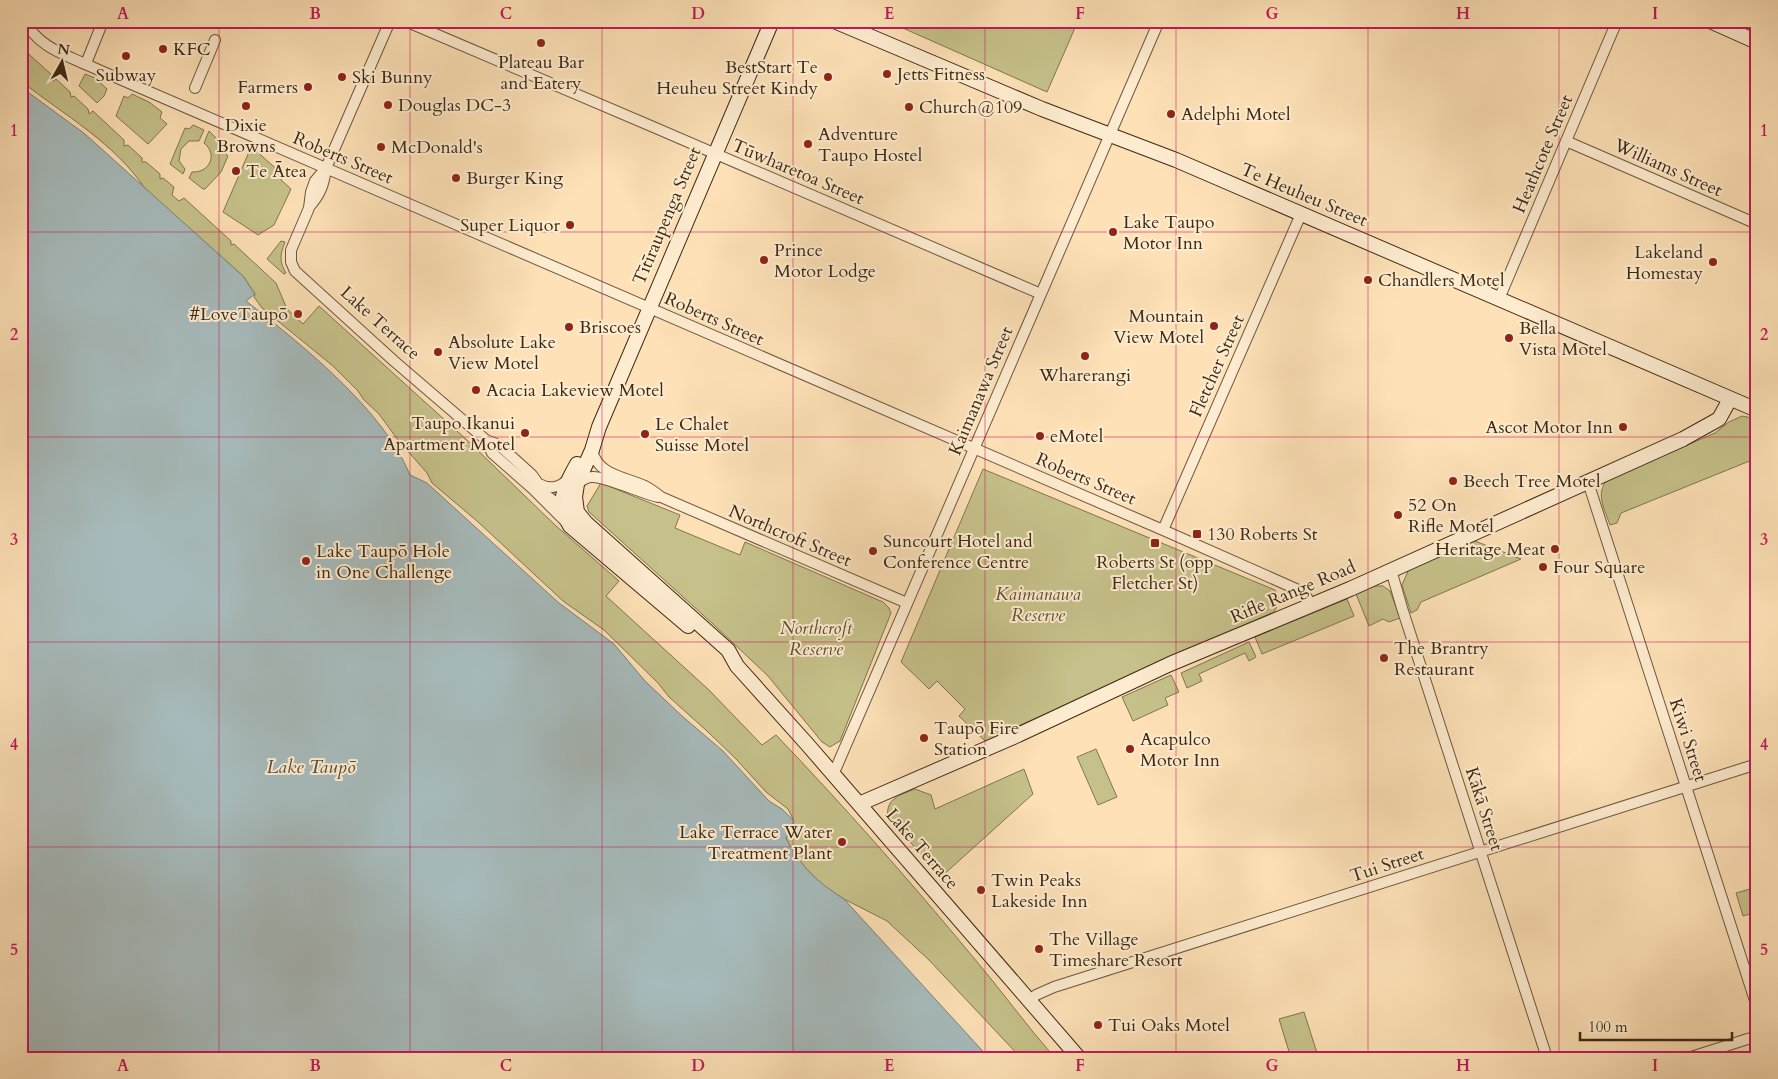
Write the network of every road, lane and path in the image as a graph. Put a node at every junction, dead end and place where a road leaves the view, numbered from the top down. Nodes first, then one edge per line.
1 (25, 21) edge
2 (103, 21) edge
3 (390, 21) edge
4 (404, 21) edge
5 (772, 21) edge
6 (834, 21) edge
7 (1159, 21) edge
8 (1617, 21) edge
9 (1710, 21) edge
10 (216, 40) dead end
11 (1757, 42) edge
12 (87, 61) dead end
13 (195, 88) dead end
14 (1110, 135) junction
15 (1566, 141) junction
16 (715, 154) junction
17 (326, 168) junction
18 (1301, 214) junction
19 (1757, 224) edge
20 (1041, 294) junction
21 (1499, 299) junction
22 (648, 308) junction
23 (1730, 399) junction
24 (1757, 410) edge
25 (599, 427) junction
26 (486, 440) junction
27 (974, 449) junction
28 (592, 450) junction
29 (574, 480) junction
30 (1588, 482) junction
31 (539, 484) junction
32 (661, 497) junction
33 (562, 506) junction
34 (570, 526) junction
35 (1163, 530) junction
36 (1391, 570) junction
37 (644, 574) junction
38 (907, 603) junction
39 (1312, 605) junction
40 (737, 666) junction
41 (1757, 764) edge
42 (833, 775) junction
43 (1686, 786) junction
44 (858, 804) junction
45 (1481, 852) junction
46 (1029, 1001) junction
47 (1757, 1008) edge
48 (1757, 1036) edge
49 (1079, 1058) edge
50 (1547, 1058) edge
51 (1688, 1058) edge

1 - 17 street, Roberts Street
2 - 12 street
3 - 17 street
4 - 16 street, Tūwharetoa Street
5 - 16 street, Tītīraupenga Street
6 - 14 street, Te Heuheu Street
7 - 14 street, Kaimanawa Street
8 - 15 street, Heathcote Street
9 - 11 street
10 - 13 street
14 - 18 street, Te Heuheu Street
14 - 20 street, Kaimanawa Street
15 - 19 street, Williams Street
15 - 21 street, Heathcote Street
16 - 20 street, Tūwharetoa Street
16 - 22 street, Tītīraupenga Street
17 - 22 street, Roberts Street
17 - 26 street, Lake Terrace
18 - 21 street, Te Heuheu Street
18 - 35 street, Fletcher Street
20 - 27 street, Kaimanawa Street
21 - 23 street, Te Heuheu Street
22 - 25 street, Tītīraupenga Street
22 - 27 street, Roberts Street
23 - 24 street, Te Heuheu Street
23 - 30 street, Rifle Range Road
25 - 28 street, Tītīraupenga Street
25 - 29 street, Tītīraupenga Street
26 - 31 street, Lake Terrace
26 - 34 street, Lake Terrace
27 - 35 street, Roberts Street
27 - 38 street, Kaimanawa Street
28 - 29 street, Tītīraupenga Street
28 - 32 street, Northcroft Street
29 - 31 street
29 - 32 street, Northcroft Street
29 - 33 street, Tītīraupenga Street
29 - 37 street, Lake Terrace
30 - 36 street, Rifle Range Road
30 - 43 street, Kiwi Street
31 - 33 street, Lake Terrace
32 - 38 street, Northcroft Street
33 - 34 street, Lake Terrace
33 - 37 street, Lake Terrace
34 - 40 street, Lake Terrace
35 - 39 street, Roberts Street
36 - 39 street, Rifle Range Road
36 - 45 street, Kākā Street
37 - 40 street, Lake Terrace
38 - 42 street, Kaimanawa Street
39 - 44 street, Rifle Range Road
40 - 42 street, Lake Terrace
41 - 43 street, Tui Street
42 - 44 street, Lake Terrace
43 - 45 street, Tui Street
43 - 47 street, Kiwi Street
44 - 46 street, Lake Terrace
45 - 46 street, Tui Street
45 - 50 street, Kākā Street
46 - 49 street, Lake Terrace
48 - 51 street

